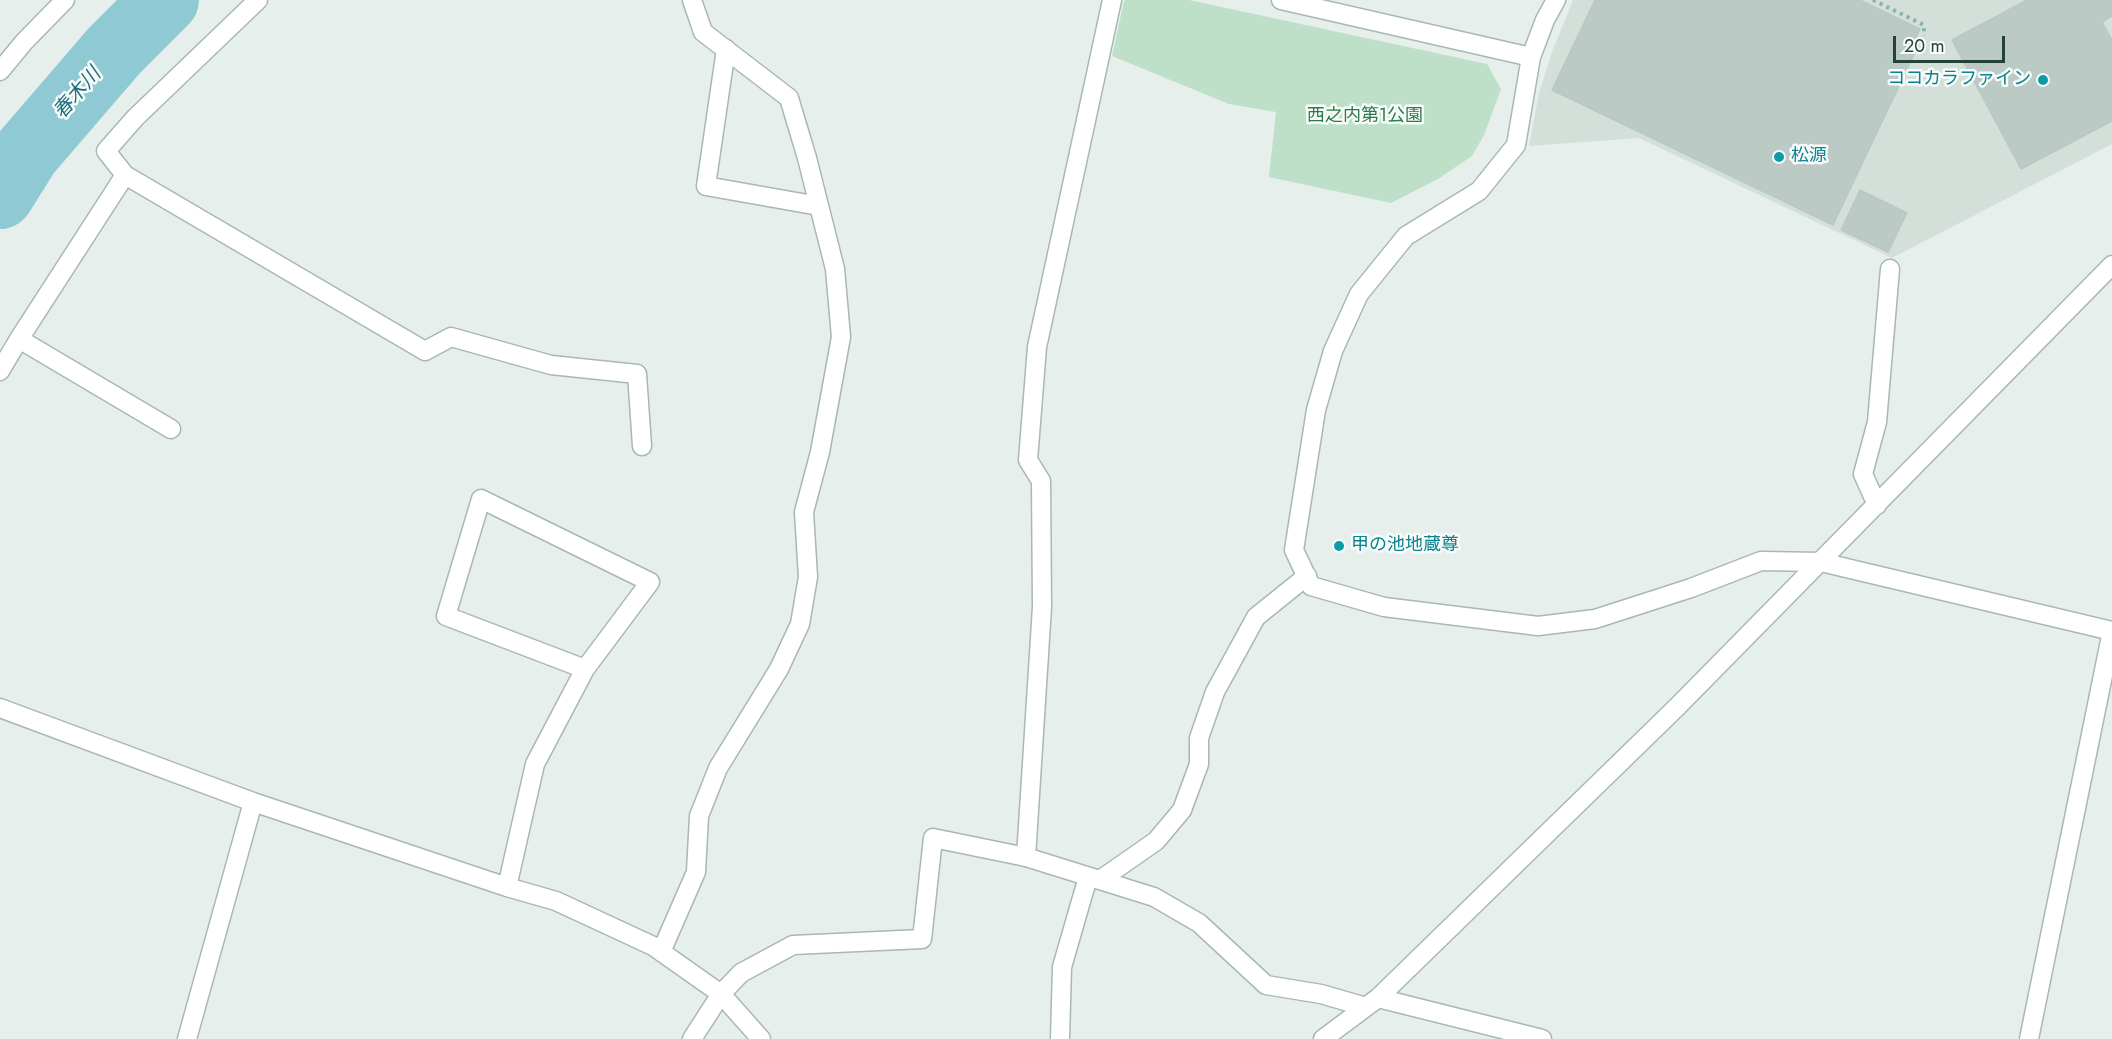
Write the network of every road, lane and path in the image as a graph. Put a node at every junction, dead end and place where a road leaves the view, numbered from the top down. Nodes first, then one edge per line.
1 (65, 0) edge
2 (258, 0) edge
3 (692, 0) edge
4 (1112, 0) edge
5 (1281, 0) edge
6 (1556, 0) edge
7 (1874, 0) edge
8 (1924, 36) dead end
9 (726, 50) junction
10 (1531, 57) junction
11 (0, 71) edge
12 (125, 175) junction
13 (819, 206) junction
14 (2112, 265) edge
15 (1890, 269) dead end
16 (19, 339) junction
17 (0, 372) edge
18 (171, 429) dead end
19 (642, 446) dead end
20 (1877, 505) junction
21 (1821, 562) junction
22 (1307, 576) junction
23 (2112, 631) edge
24 (585, 669) junction
25 (0, 708) edge
26 (253, 802) junction
27 (1026, 857) junction
28 (1094, 878) junction
29 (507, 887) junction
30 (661, 952) junction
31 (721, 994) junction
32 (1372, 1003) junction
33 (187, 1039) edge
34 (692, 1039) edge
35 (761, 1039) edge
36 (1060, 1039) edge
37 (1323, 1039) edge
38 (1542, 1039) edge
39 (2029, 1039) edge

1 - 11 street
2 - 12 street
3 - 9 street
4 - 27 street
5 - 10 street
6 - 10 street
7 - 8 path
9 - 13 street
9 - 13 street
10 - 22 street
12 - 16 street
12 - 19 street
13 - 30 street
14 - 20 street
15 - 20 street
16 - 17 street
16 - 18 street
20 - 21 street
21 - 22 street
21 - 23 street
21 - 32 street
22 - 28 street
23 - 39 street
24 - 24 street
24 - 29 street
25 - 26 street
26 - 29 street
26 - 33 street
27 - 28 street
27 - 31 street
28 - 32 street
28 - 36 street
29 - 30 street
30 - 31 street
31 - 34 street
31 - 35 street
32 - 37 street
32 - 38 street

